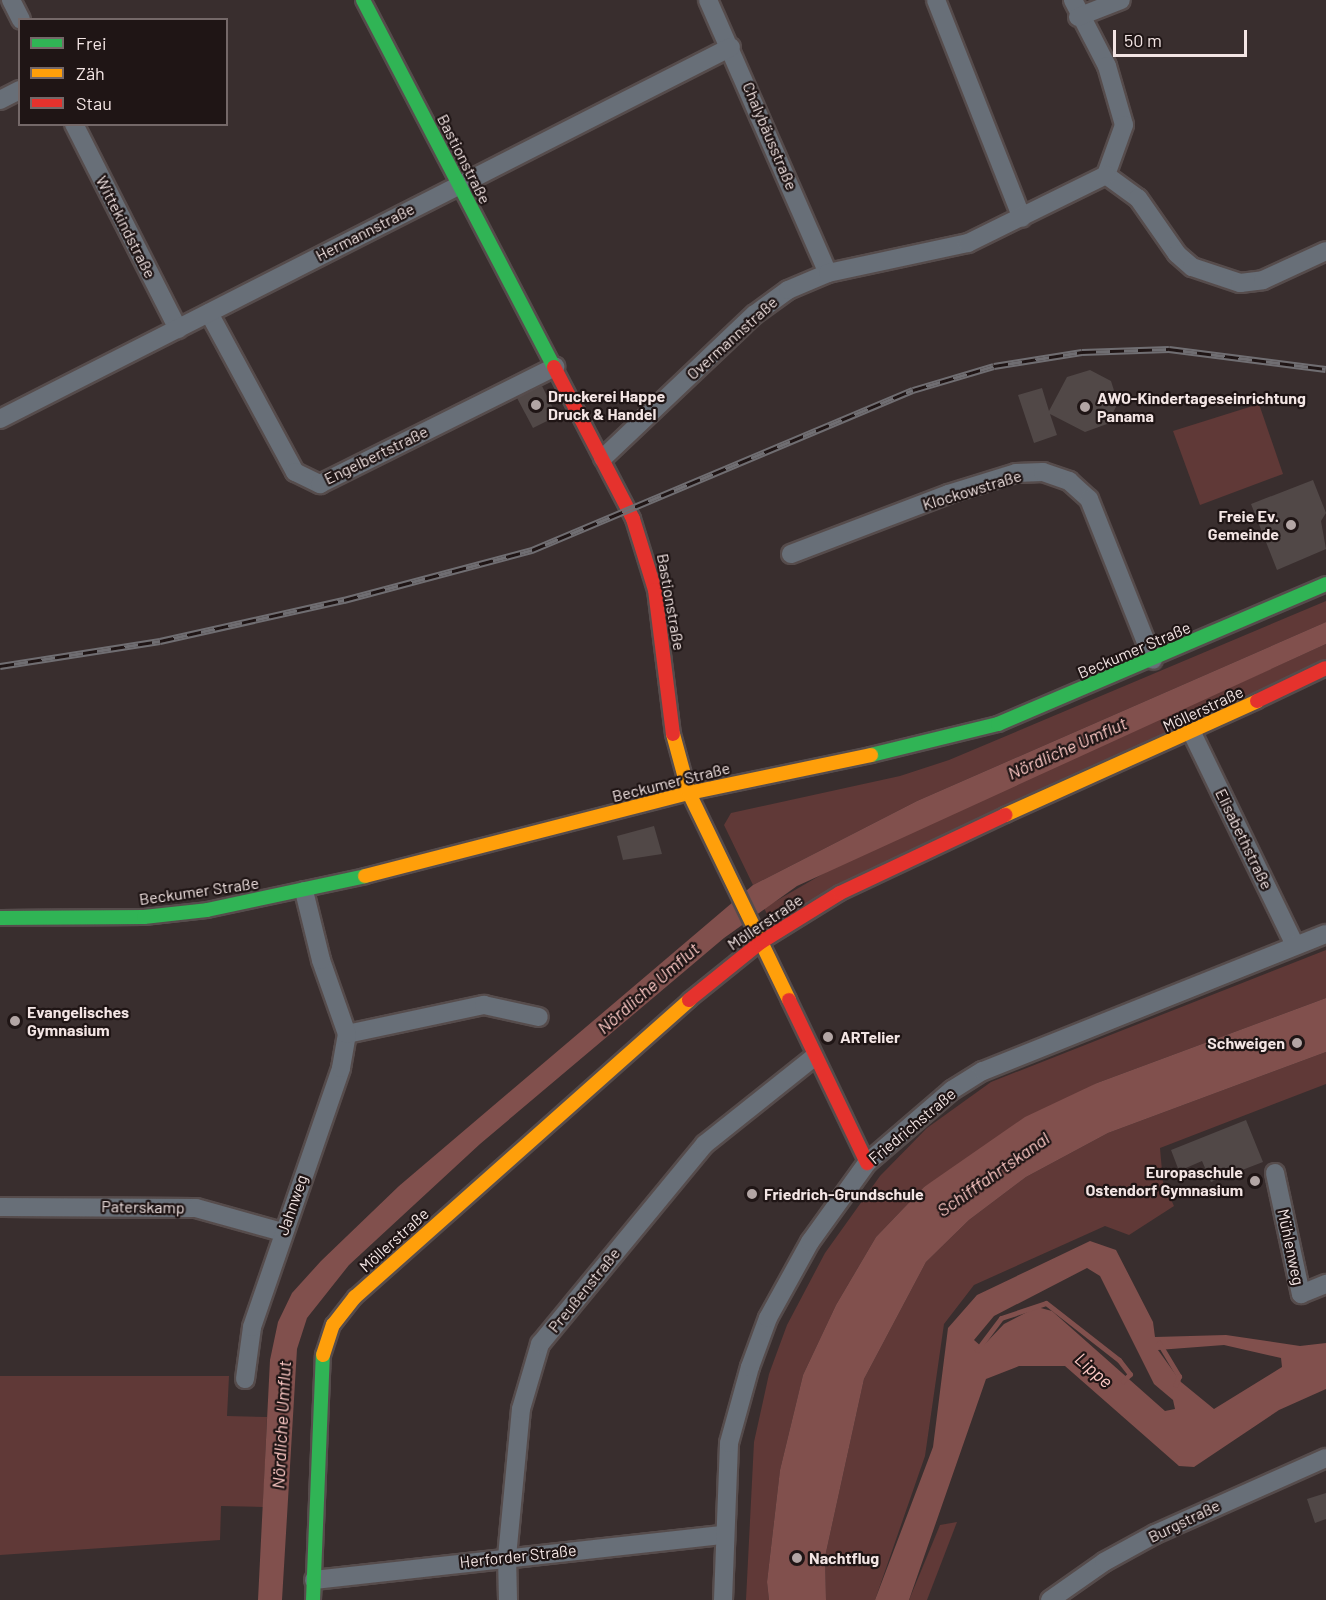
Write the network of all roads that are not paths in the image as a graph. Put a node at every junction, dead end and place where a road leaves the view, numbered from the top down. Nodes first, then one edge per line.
1 (11, 0) edge
2 (363, 0) edge
3 (708, 0) edge
4 (936, 0) edge
5 (1121, 0) edge
6 (1075, 9) edge
7 (20, 18) edge
8 (732, 47) junction
9 (18, 91) edge
10 (0, 100) edge
11 (75, 126) edge
12 (1106, 175) junction
13 (458, 185) junction
14 (1022, 218) junction
15 (1326, 251) edge
16 (828, 273) junction
17 (209, 313) junction
18 (178, 329) junction
19 (555, 367) junction
20 (0, 419) edge
21 (603, 458) junction
22 (791, 554) dead end
23 (1326, 584) edge
24 (1153, 660) junction
25 (1326, 668) edge
26 (1192, 733) junction
27 (689, 794) junction
28 (304, 891) junction
29 (0, 918) edge
30 (1326, 934) edge
31 (761, 942) junction
32 (1296, 945) junction
33 (539, 1017) dead end
34 (347, 1034) junction
35 (814, 1057) junction
36 (867, 1162) junction
37 (1275, 1173) dead end
38 (0, 1207) edge
39 (282, 1232) junction
40 (1326, 1284) edge
41 (245, 1379) dead end
42 (1326, 1458) edge
43 (722, 1535) junction
44 (507, 1557) junction
45 (314, 1580) junction
46 (313, 1600) edge
47 (508, 1600) edge
48 (723, 1600) edge
49 (1050, 1600) edge

1 - 7 street
2 - 13 street, Bastionstraße
3 - 8 street, Chalybäusstraße
4 - 14 street
5 - 6 street
6 - 12 street
8 - 13 street, Hermannstraße
8 - 16 street, Chalybäusstraße
9 - 10 street
11 - 18 street, Wittekindstraße
12 - 14 street, Overmannstraße
12 - 15 street
13 - 17 street, Hermannstraße
13 - 19 street, Bastionstraße
14 - 16 street, Overmannstraße
16 - 21 street, Overmannstraße
17 - 18 street, Hermannstraße
17 - 19 street, Engelbertstraße
18 - 20 street, Hermannstraße
19 - 21 street, Bastionstraße
21 - 27 street, Bastionstraße
22 - 24 street, Klockowstraße
23 - 24 street, Beckumer Straße
24 - 27 street, Beckumer Straße
25 - 26 street, Möllerstraße
26 - 31 street, Möllerstraße
26 - 32 street, Elisabethstraße
27 - 28 street, Beckumer Straße
27 - 31 street, Bastionstraße
28 - 29 street, Beckumer Straße
28 - 34 street
30 - 32 street, Friedrichstraße
31 - 35 street, Bastionstraße
31 - 45 street, Möllerstraße
32 - 36 street, Friedrichstraße
33 - 34 street
34 - 39 street, Jahnweg
35 - 36 street, Bastionstraße
35 - 44 street, Preußenstraße
36 - 43 street, Friedrichstraße
37 - 40 street, Mühlenweg
38 - 39 street, Paterskamp
39 - 41 street, Jahnweg
42 - 49 street, Burgstraße
43 - 44 street, Herforder Straße
43 - 48 street, Friedrichstraße
44 - 45 street, Herforder Straße
44 - 47 street, Preußenstraße
45 - 46 street, Möllerstraße

